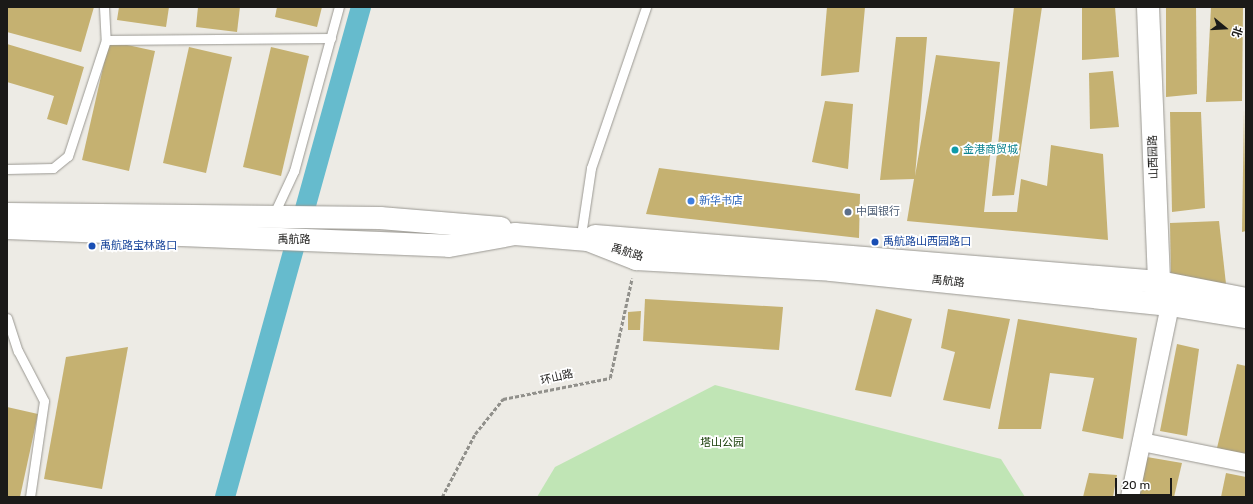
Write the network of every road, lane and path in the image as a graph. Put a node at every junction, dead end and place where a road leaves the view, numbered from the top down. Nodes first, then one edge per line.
1 (104, 7) edge
2 (339, 7) edge
3 (646, 7) edge
4 (1148, 7) edge
5 (331, 38) junction
6 (106, 40) junction
7 (7, 169) edge
8 (7, 214) edge
9 (276, 217) junction
10 (7, 228) edge
11 (581, 235) junction
12 (269, 240) junction
13 (636, 259) junction
14 (1159, 282) junction
15 (1246, 299) edge
16 (1170, 305) junction
17 (1246, 317) edge
18 (7, 318) edge
19 (1142, 442) junction
20 (1246, 462) edge
21 (30, 497) edge
22 (442, 497) edge
23 (1130, 497) edge

1 - 6 lane
2 - 5 lane
3 - 11 lane
4 - 14 main road, 山西园路
5 - 6 lane
5 - 9 lane
6 - 7 lane
8 - 9 main road, 禹航路
9 - 11 main road, 禹航路
9 - 12 lane
10 - 12 main road, 禹航路
11 - 14 main road, 禹航路
12 - 13 main road, 禹航路
13 - 16 main road, 禹航路
13 - 22 path, 环山路
14 - 15 main road, 禹航路
14 - 16 main road, 山西园路
16 - 17 main road, 禹航路
16 - 19 street
18 - 21 lane
19 - 20 street
19 - 23 street

